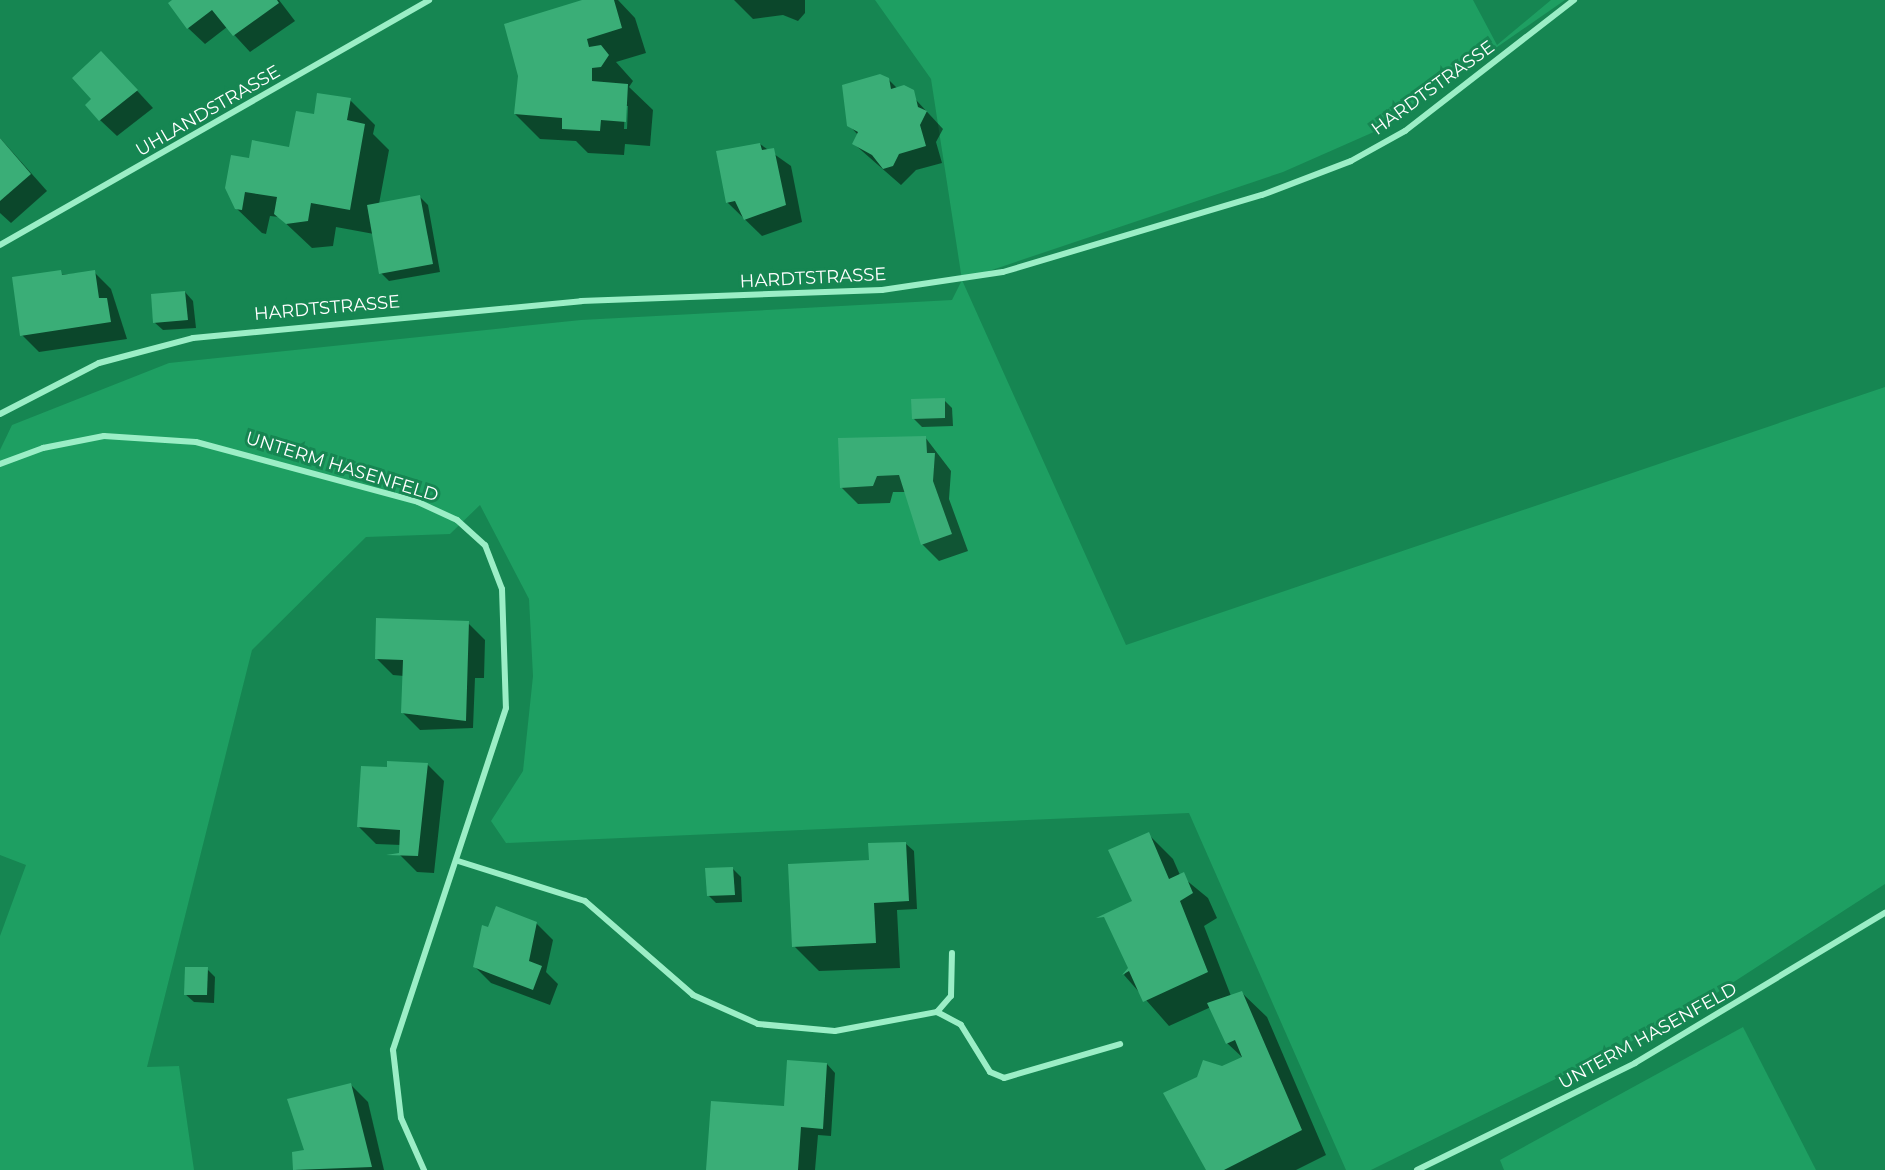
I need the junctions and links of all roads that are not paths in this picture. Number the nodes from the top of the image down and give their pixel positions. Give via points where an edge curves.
1 (429, 0) edge
2 (1574, 0) edge
3 (0, 245) edge
4 (0, 414) edge
5 (0, 464) edge
6 (458, 861) junction
7 (1885, 913) edge
8 (952, 953) dead end
9 (937, 1012) junction
10 (1120, 1044) dead end
11 (424, 1170) edge
12 (1417, 1170) edge

1 - 3 street, UHLANDSTRASSE
2 - 4 street, HARDTSTRASSE via 1405,131 1351,161 1263,195 1003,272 882,290 581,301 193,338 116,356
5 - 6 street, UNTERM HASENFELD via 42,448 104,436 196,442 417,502 472,532 485,545 499,577 509,670 501,733
6 - 9 street via 585,901 693,994 758,1024 835,1031
6 - 11 street, UNTERM HASENFELD via 393,1050 401,1118
7 - 12 street, UNTERM HASENFELD via 1635,1063
8 - 9 street via 951,996
9 - 10 street via 961,1025 990,1072 1004,1078

